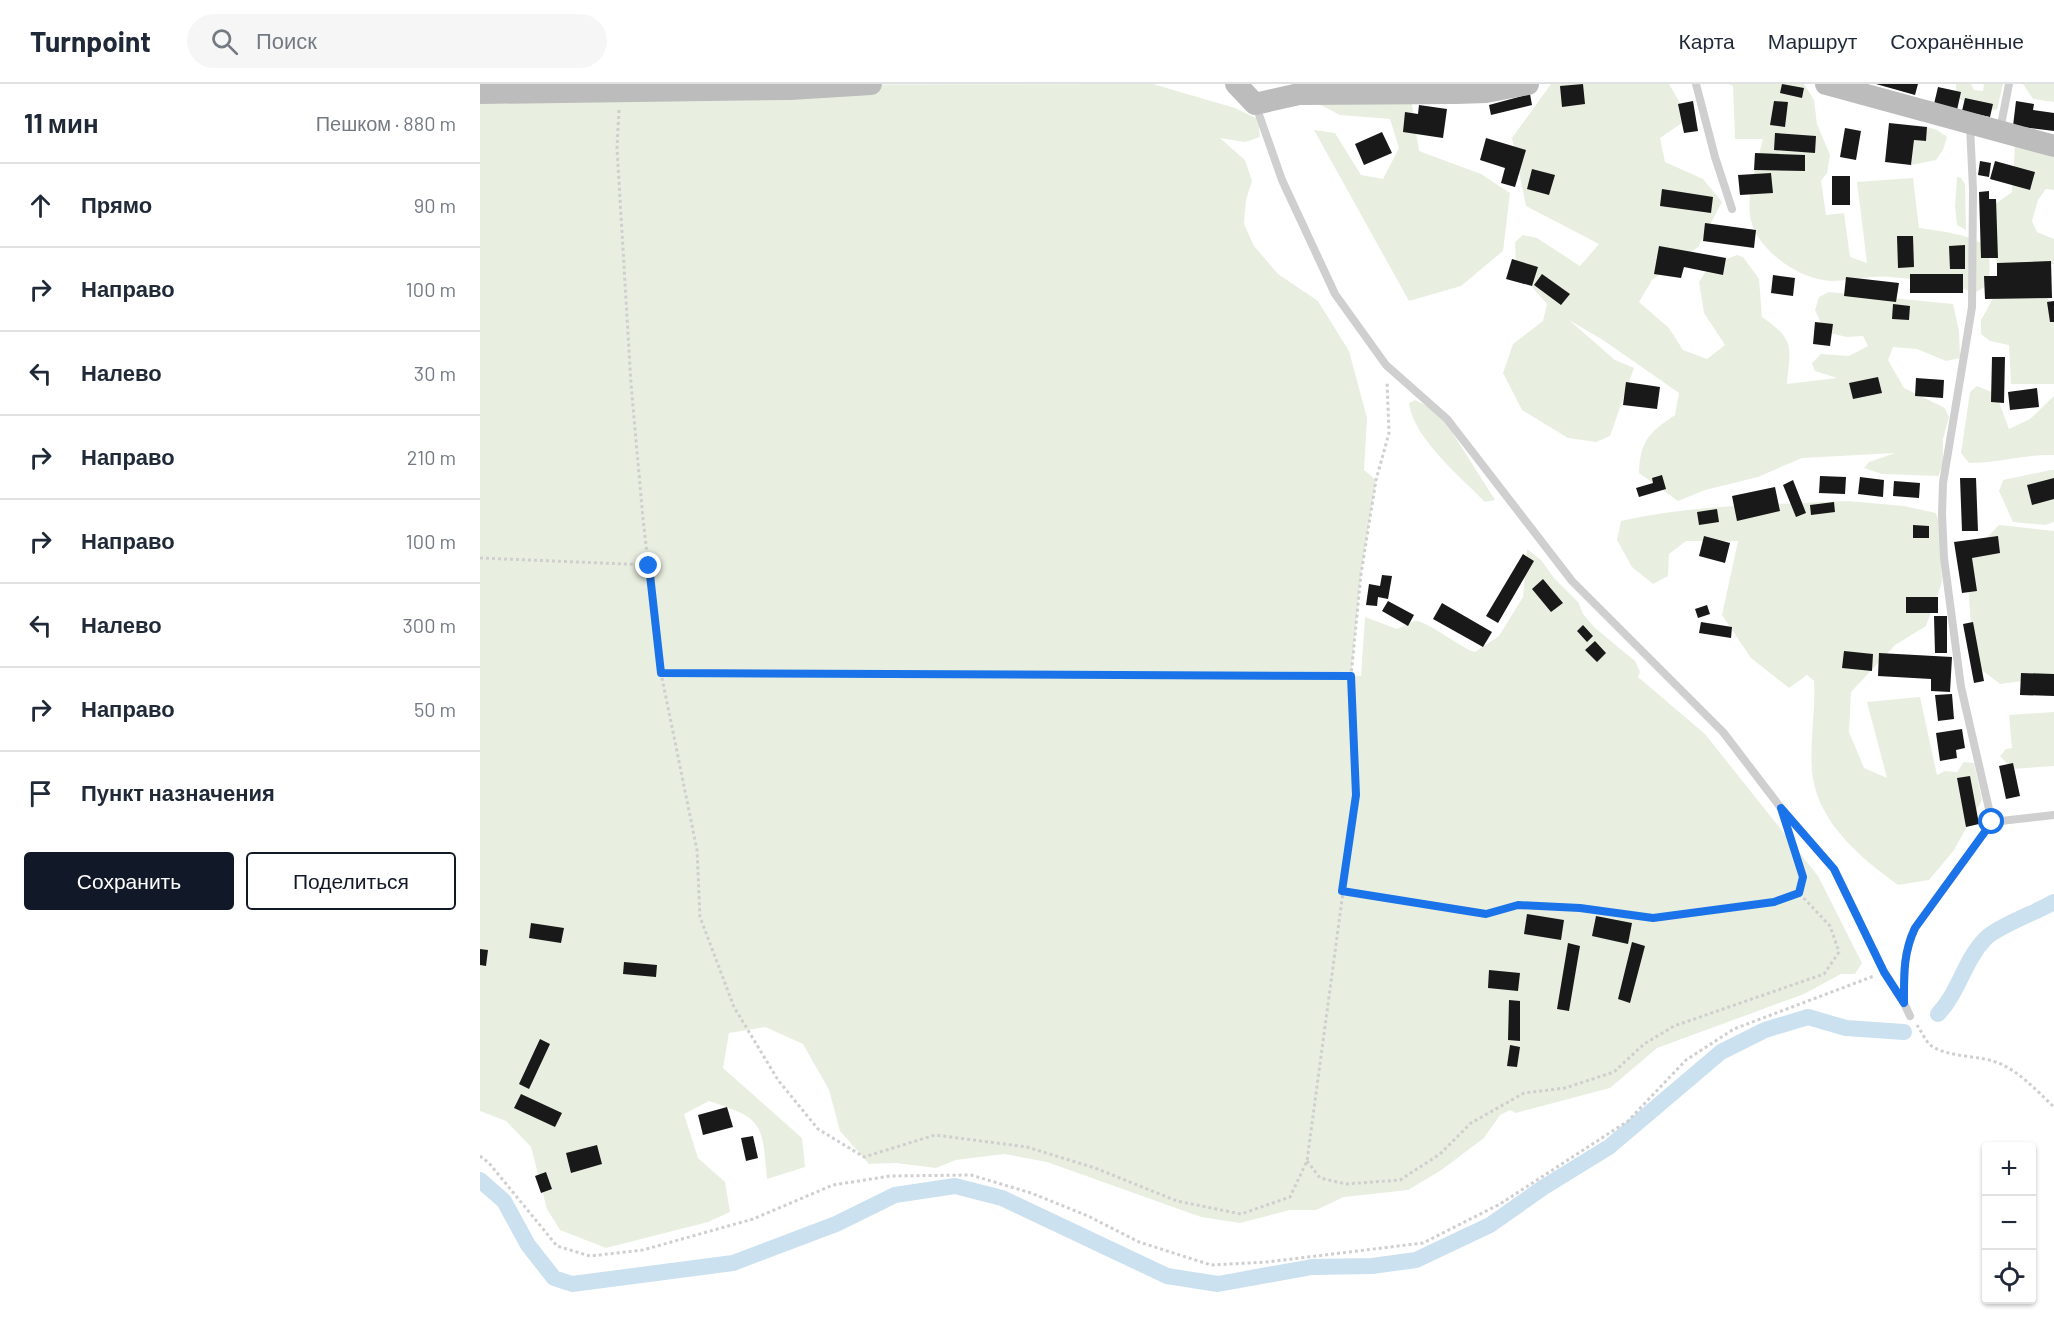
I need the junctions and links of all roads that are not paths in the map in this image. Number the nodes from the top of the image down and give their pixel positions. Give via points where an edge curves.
1 (871, 84) edge
2 (1236, 84) edge
3 (1528, 84) edge
4 (1696, 84) edge
5 (1826, 84) edge
6 (2009, 84) edge
7 (790, 86) edge
8 (620, 87) edge
9 (480, 93) edge
10 (1255, 104) junction
11 (1970, 124) junction
12 (2000, 132) junction
13 (2054, 146) edge
14 (1732, 209) dead end
15 (2054, 815) edge
16 (1992, 822) junction
17 (1904, 1003) junction
18 (1910, 1016) road end

1 - 7 street
2 - 10 street
3 - 10 street via 1486,92 1299,94
4 - 14 lane
5 - 11 street
6 - 12 lane
7 - 8 street
8 - 9 street
10 - 17 lane via 1282,180 1335,294 1386,364 1447,419 1572,581 1723,732 1834,869 1884,972
11 - 12 street
11 - 16 lane via 1972,307 1943,483 1943,547 1961,687
12 - 13 street
15 - 16 lane
16 - 17 lane via 1915,928 1906,947
17 - 18 lane

